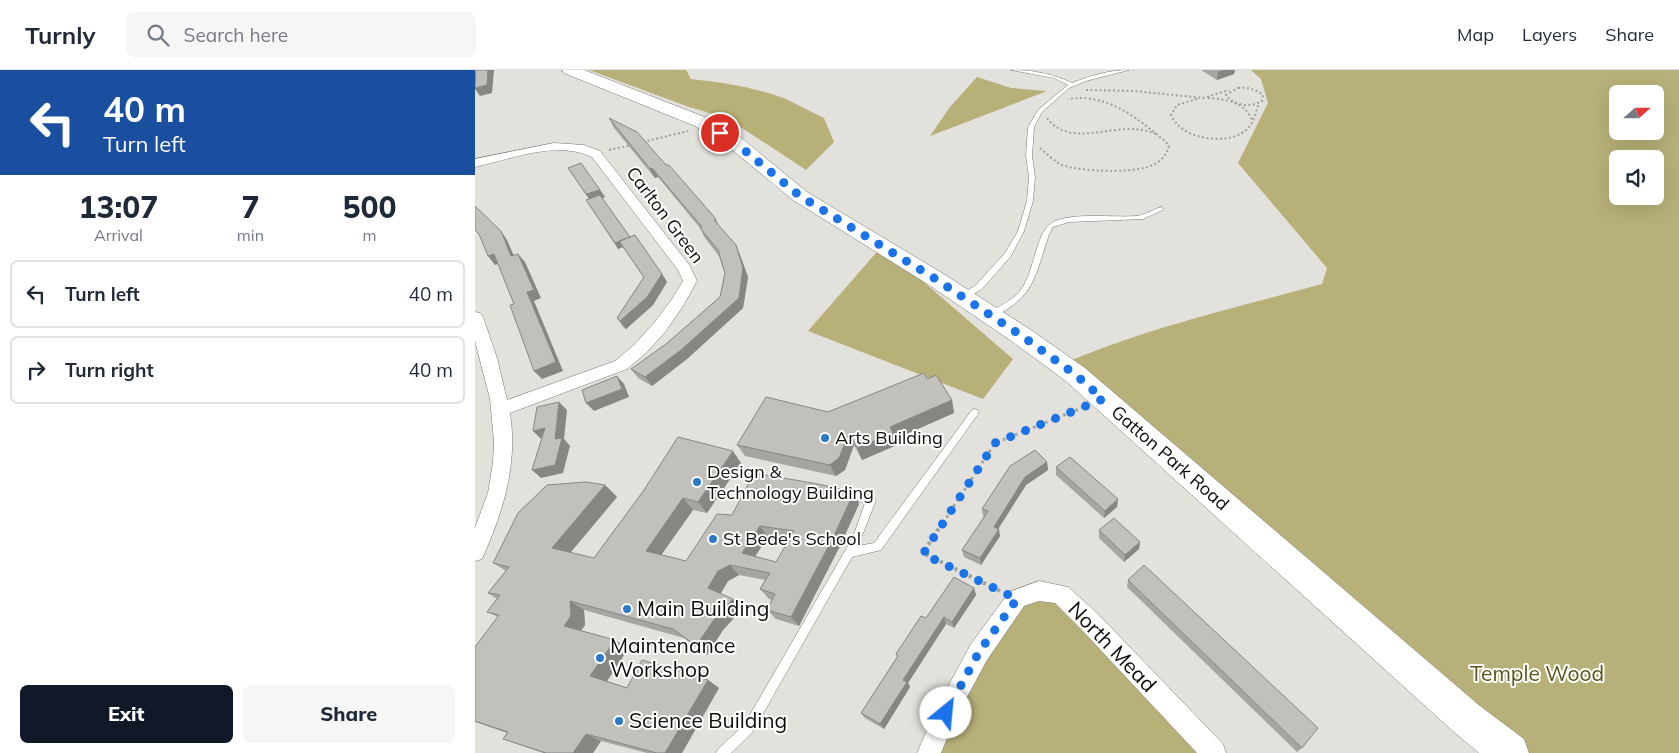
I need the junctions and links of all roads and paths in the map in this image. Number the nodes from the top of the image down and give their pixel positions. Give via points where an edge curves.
1 (570, 70) edge
2 (1014, 70) edge
3 (1125, 70) edge
4 (1072, 85) junction
5 (1084, 90) dead end
6 (1229, 90) junction
7 (1203, 98) junction
8 (1063, 100) dead end
9 (1234, 103) junction
10 (1259, 103) junction
11 (1046, 116) dead end
12 (1252, 120) junction
13 (708, 126) junction
14 (1156, 134) junction
15 (1038, 142) dead end
16 (596, 154) junction
17 (475, 164) edge
18 (1161, 209) dead end
19 (963, 296) junction
20 (991, 315) junction
21 (475, 317) edge
22 (1103, 399) junction
23 (502, 409) junction
24 (975, 412) dead end
25 (833, 491) edge
26 (475, 552) edge
27 (849, 554) junction
28 (1017, 599) junction
29 (722, 753) edge
30 (929, 753) edge
31 (1215, 753) edge
32 (1510, 753) edge

1 - 13 main road, Gatton Park Road
2 - 4 lane via 1055,77
3 - 4 lane
4 - 19 lane via 1053,97 1031,127 1030,201 1021,231 1008,254 979,287
5 - 7 path
6 - 7 path
6 - 9 path via 1226,95
6 - 10 path via 1255,90 1263,95
7 - 9 path
7 - 12 path via 1184,102 1173,110 1171,115 1178,126 1195,135 1217,138 1238,134 1251,126
8 - 14 path via 1102,100
9 - 10 path
9 - 12 path via 1247,111
10 - 12 path
11 - 14 path via 1058,130 1077,134 1131,128
13 - 16 path
13 - 19 main road, Gatton Park Road via 732,140 800,196
14 - 15 path via 1169,146 1164,158 1153,166 1128,169 1062,165 1047,155
16 - 17 street via 576,146 557,146
16 - 23 street, Carlton Green via 685,269 690,281 684,295 634,356 621,365
18 - 20 lane via 1144,217 1068,220 1053,225 1045,235 1037,267 1025,290
19 - 20 main road, Gatton Park Road
20 - 22 main road, Gatton Park Road via 1061,364
21 - 23 street via 494,372
22 - 28 path via 995,443 923,554
22 - 32 main road, Gatton Park Road via 1467,719
23 - 26 street via 499,484 493,509
24 - 27 lane via 877,547
25 - 27 lane via 871,500
27 - 29 lane via 748,729
28 - 30 street via 979,652 946,713
28 - 31 street, North Mead via 1039,591 1059,594 1089,621

